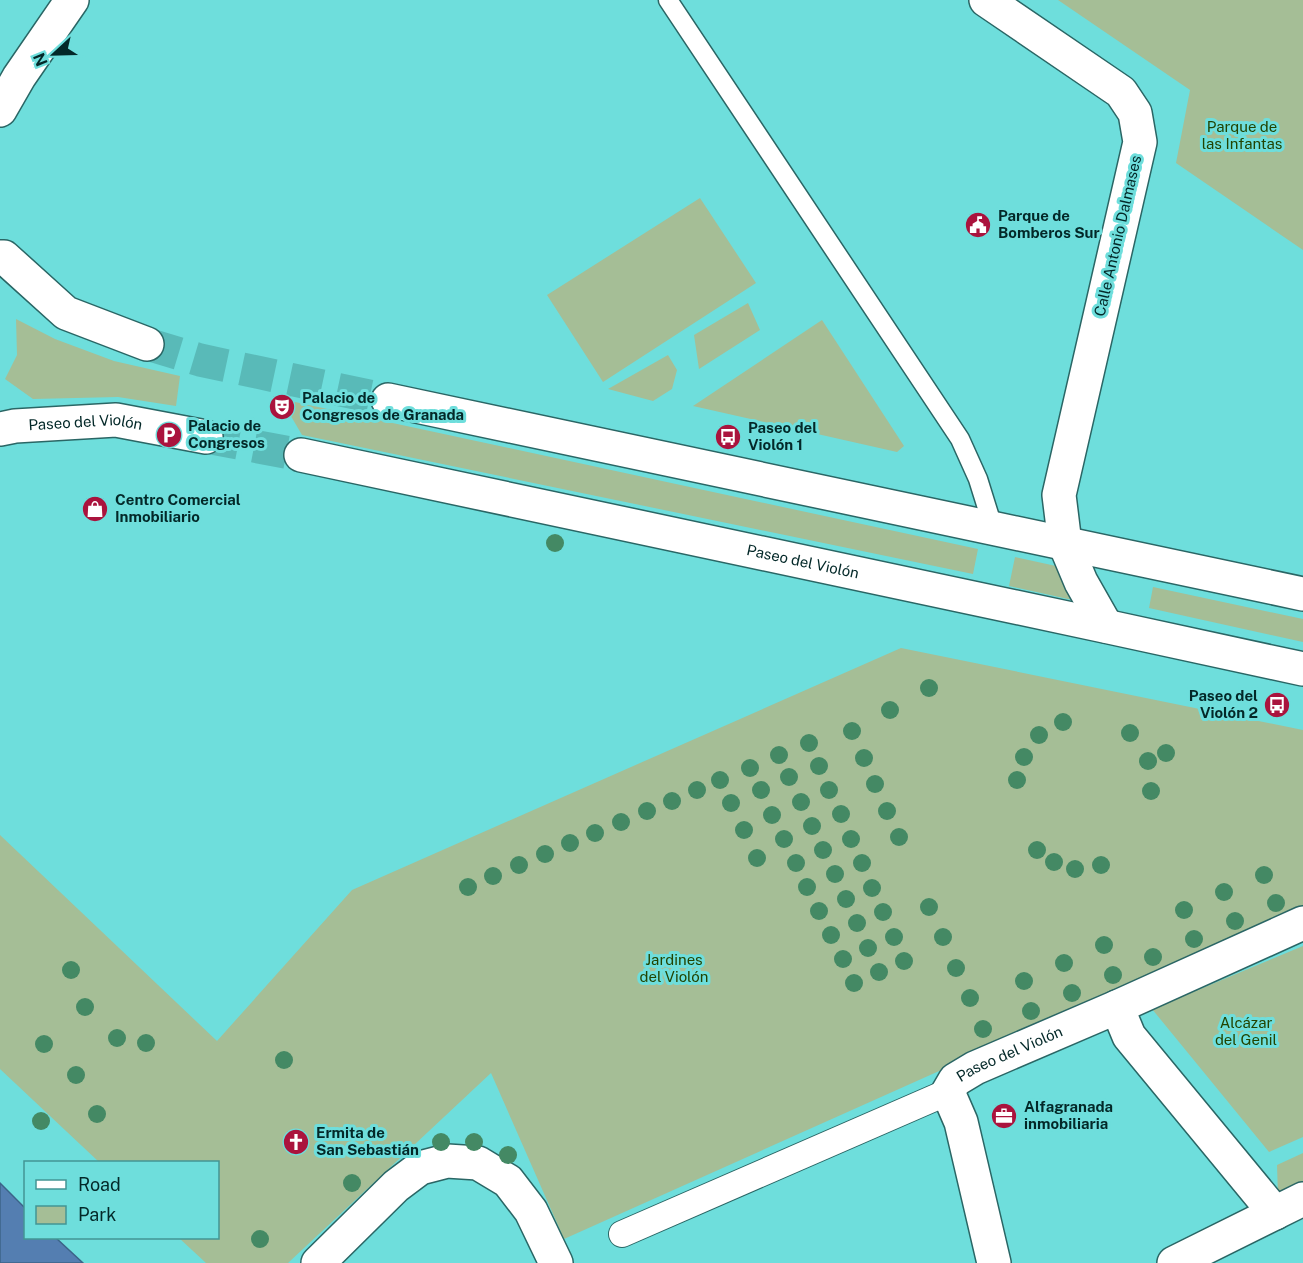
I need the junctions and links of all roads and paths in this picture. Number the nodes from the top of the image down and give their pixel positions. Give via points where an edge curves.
1 (72, 0) edge
2 (668, 0) edge
3 (986, 0) edge
4 (0, 110) edge
5 (0, 257) edge
6 (147, 344) tunnel mouth
7 (388, 400) tunnel mouth
8 (0, 429) edge
9 (206, 437) tunnel mouth
10 (301, 455) tunnel mouth
11 (993, 527) junction
12 (1065, 544) junction
13 (1303, 594) edge
14 (1106, 626) junction
15 (1303, 669) edge
16 (1303, 923) edge
17 (1117, 1006) junction
18 (948, 1092) junction
19 (1289, 1206) edge
20 (622, 1234) dead end
21 (318, 1263) edge
22 (556, 1263) edge
23 (994, 1263) edge
24 (1174, 1263) edge

1 - 4 main road
2 - 11 lane via 960,439
3 - 12 main road, Calle Antonio Dalmases via 1121,92 1135,113 1140,142 1059,495
5 - 6 main road via 66,313
7 - 11 main road
8 - 9 main road, Paseo del Violón via 117,420
10 - 14 main road, Paseo del Violón
11 - 12 main road
12 - 13 main road
12 - 14 main road, Calle Antonio Dalmases
14 - 15 main road, Paseo del Violón
16 - 17 main road, Paseo del Violón
17 - 18 main road, Paseo del Violón via 975,1068 955,1080
17 - 19 main road via 1130,1036
18 - 20 street, Paseo del Violón
18 - 23 main road via 961,1122
19 - 24 main road
21 - 22 main road via 396,1186 420,1168 447,1161 478,1163 508,1181 531,1211

